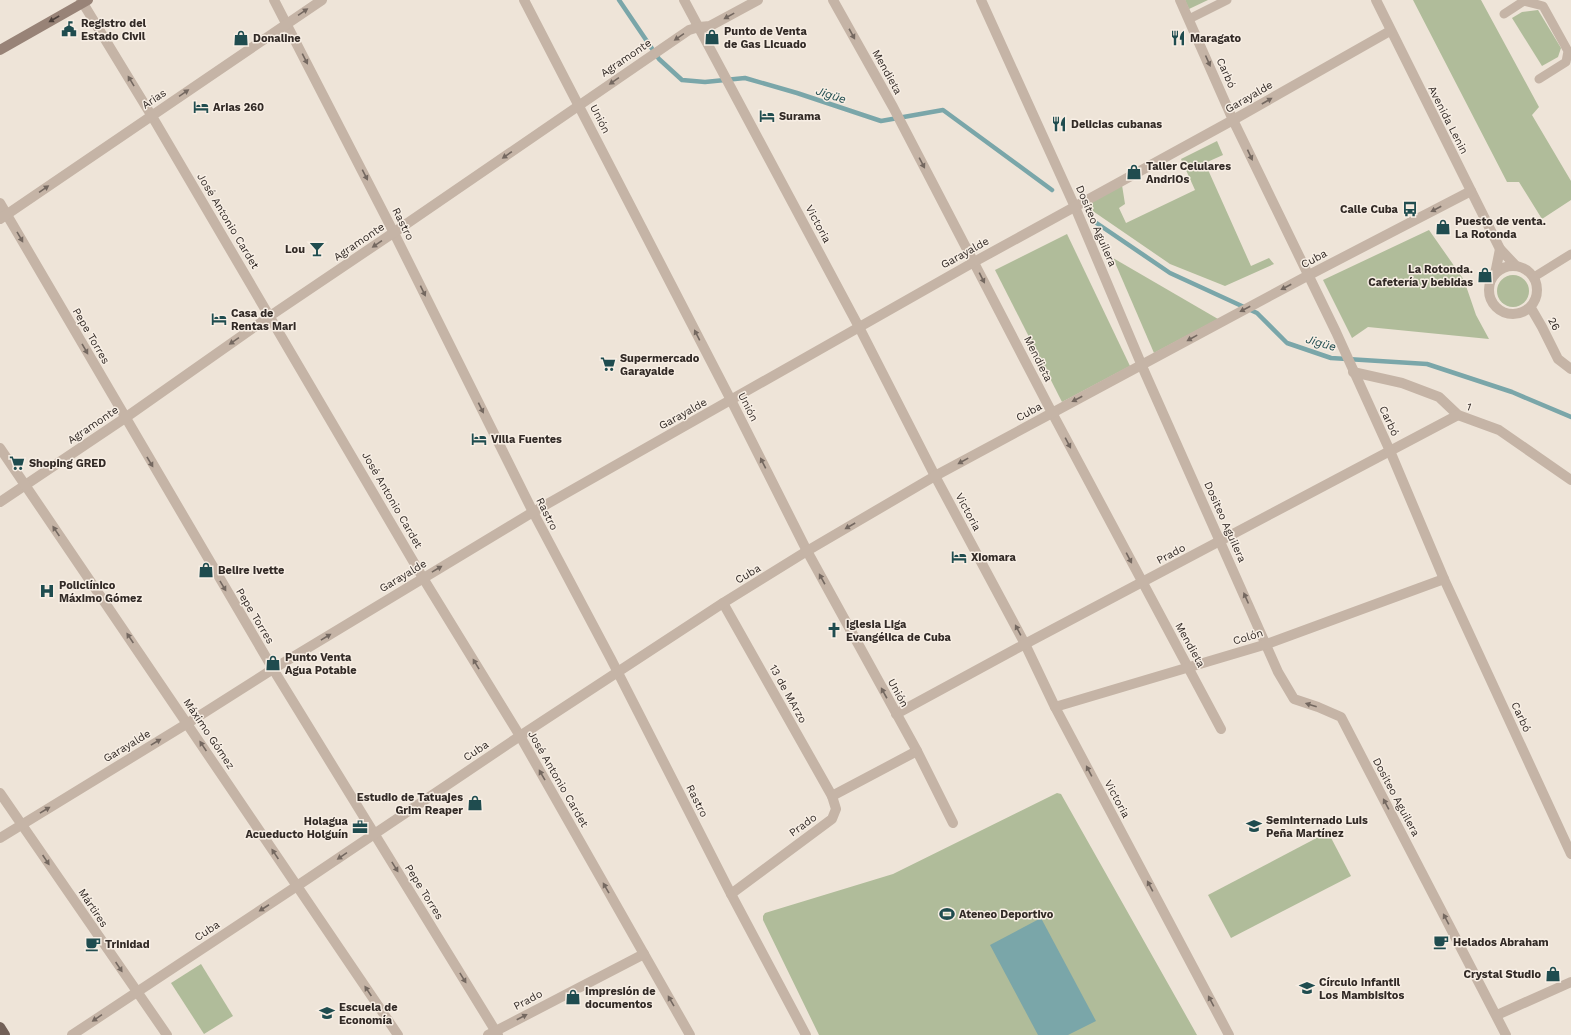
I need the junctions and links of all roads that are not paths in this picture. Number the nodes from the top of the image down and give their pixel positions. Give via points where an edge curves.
1 (274, 0) edge
2 (322, 0) edge
3 (524, 0) edge
4 (684, 0) edge
5 (758, 0) edge
6 (833, 0) edge
7 (981, 0) edge
8 (1180, 0) edge
9 (1227, 0) edge
10 (1376, 0) edge
11 (84, 1) edge
12 (1504, 14) dead end
13 (1189, 19) junction
14 (287, 23) junction
15 (699, 27) junction
16 (1390, 31) junction
17 (0, 50) edge
18 (1539, 79) dead end
19 (580, 105) junction
20 (151, 115) junction
21 (1233, 120) junction
22 (1470, 191) junction
23 (0, 203) edge
24 (1075, 207) junction
25 (3, 217) edge
26 (394, 233) junction
27 (1500, 249) junction
28 (1571, 254) edge
29 (974, 262) junction
30 (1516, 266) junction
31 (1495, 274) junction
32 (1307, 276) junction
33 (1534, 277) junction
34 (1531, 308) junction
35 (270, 316) junction
36 (859, 327) junction
37 (1142, 365) junction
38 (1571, 368) edge
39 (1353, 372) junction
40 (731, 400) junction
41 (1052, 412) junction
42 (1458, 415) junction
43 (125, 418) junction
44 (0, 448) edge
45 (1390, 451) junction
46 (935, 476) junction
47 (1571, 480) edge
48 (25, 486) junction
49 (0, 502) edge
50 (533, 512) junction
51 (1220, 541) junction
52 (807, 551) junction
53 (423, 578) junction
54 (1444, 579) junction
55 (1142, 583) junction
56 (723, 603) junction
57 (1025, 644) junction
58 (1267, 644) junction
59 (1189, 667) junction
60 (273, 670) junction
61 (617, 673) junction
62 (1055, 707) junction
63 (896, 714) junction
64 (188, 723) junction
65 (1221, 729) dead end
66 (520, 736) junction
67 (917, 751) junction
68 (0, 793) edge
69 (832, 796) junction
70 (953, 823) dead end
71 (21, 824) junction
72 (374, 834) junction
73 (0, 838) edge
74 (1571, 854) edge
75 (296, 886) junction
76 (731, 894) junction
77 (644, 954) junction
78 (1571, 982) edge
79 (137, 992) junction
80 (1497, 1015) junction
81 (0, 1027) edge
82 (494, 1034) edge
83 (5, 1035) edge
84 (72, 1035) edge
85 (167, 1035) edge
86 (398, 1035) edge
87 (690, 1035) edge
88 (806, 1035) edge
89 (1229, 1035) edge
90 (1506, 1035) edge

1 - 14 street, Rastro
14 -> 2 street, Arias
3 - 19 street, Unión
4 - 15 street, Victoria
5 -> 15 street, Agramonte via 710,26
6 -> 29 street, Mendieta via 893,107
7 - 24 street, Dositeo Aguilera
8 - 13 street, Carbó
9 - 13 lane
10 - 16 street, Avenida Lenin
11 -> 17 main road
20 -> 11 street, José Antonio Cardet
12 - 18 lane via 1524,1 1543,6 1568,51 1566,62
13 -> 21 street, Carbó
20 -> 14 street, Arias
14 -> 26 street, Rastro
15 -> 19 street, Agramonte via 688,30
15 - 36 street, Victoria
21 -> 16 street, Garayalde
16 - 22 street, Avenida Lenin
19 -> 26 street, Agramonte
40 -> 19 street, Unión
25 -> 20 street, Arias
20 - 35 street, José Antonio Cardet
21 - 24 street, Garayalde
21 -> 32 street, Carbó
22 - 27 street, Avenida Lenin
22 -> 32 street, Cuba
23 - 25 street, Pepe Torres
24 - 29 street, Garayalde
24 - 37 street, Dositeo Aguilera
25 -> 43 street, Pepe Torres
26 -> 35 street, Agramonte
26 -> 50 street, Rastro
27 - 30 street, Avenida Lenin
27 - 31 street
28 - 33 lane
29 - 36 street, Garayalde
29 -> 41 street, Mendieta
30 - 31 street via 1508,266
30 - 33 street, Avenida Lenin
31 - 34 street via 1489,289 1494,305 1512,314
32 -> 37 street, Cuba
32 - 39 street, Carbó
33 - 34 street via 1538,293
34 - 38 street, 26 via 1558,359
35 -> 43 street, Agramonte
35 - 53 street, José Antonio Cardet
36 - 40 street, Garayalde
36 - 46 street, Victoria
37 -> 41 street, Cuba
37 - 51 street, Dositeo Aguilera
39 - 42 street, 1 via 1402,383 1439,397
39 - 45 street, Carbó
40 - 50 street, Garayalde
52 -> 40 street, Unión
41 -> 46 street, Cuba
41 -> 55 street, Mendieta
42 - 45 street, Prado
42 - 47 street, 1 via 1499,430
43 - 48 street, Agramonte
43 -> 60 street, Pepe Torres
44 - 48 street, Máximo Gómez
45 - 51 street, Prado
45 - 54 street, Carbó
46 -> 52 street, Cuba
57 -> 46 street, Victoria
48 - 49 street, Agramonte
64 -> 48 street, Máximo Gómez
53 -> 50 street, Garayalde
50 - 61 street, Rastro
51 - 55 street, Prado
58 -> 51 street, Dositeo Aguilera
52 - 56 street, Cuba
63 -> 52 street, Unión
60 -> 53 street, Garayalde
66 -> 53 street, José Antonio Cardet
54 - 58 street, Colón
54 - 74 street, Carbó
55 - 57 street, Prado
55 - 59 street, Mendieta
56 - 61 street, Cuba
56 - 69 street, 13 de MArzo
57 - 62 street, Victoria
57 - 63 street, Prado
58 - 59 street, Colón
80 -> 58 street, Dositeo Aguilera via 1341,717 1294,699 1278,672
59 - 62 street, Colón
59 - 65 street, Mendieta
60 - 64 street, Garayalde
60 - 72 street, Pepe Torres
61 - 66 street, Cuba
61 - 76 street, Rastro
89 -> 62 street, Victoria
63 - 67 street, Unión
71 -> 64 street, Garayalde
75 -> 64 street, Máximo Gómez
66 - 72 street, Cuba
77 -> 66 street, José Antonio Cardet
67 - 69 street
67 - 70 street, Unión
68 - 71 street, Mártires
69 - 76 street, Prado via 836,810 832,819
71 - 73 street, Garayalde
71 -> 79 street, Mártires
72 -> 75 street, Cuba
72 -> 82 street, Pepe Torres
75 -> 79 street, Cuba
86 -> 75 street, Máximo Gómez
76 - 88 street, Rastro
82 -> 77 street, Prado
87 -> 77 street, José Antonio Cardet
78 - 80 street
79 -> 84 street, Cuba
79 - 85 street, Mártires
80 - 90 street, Dositeo Aguilera
81 - 83 main road

